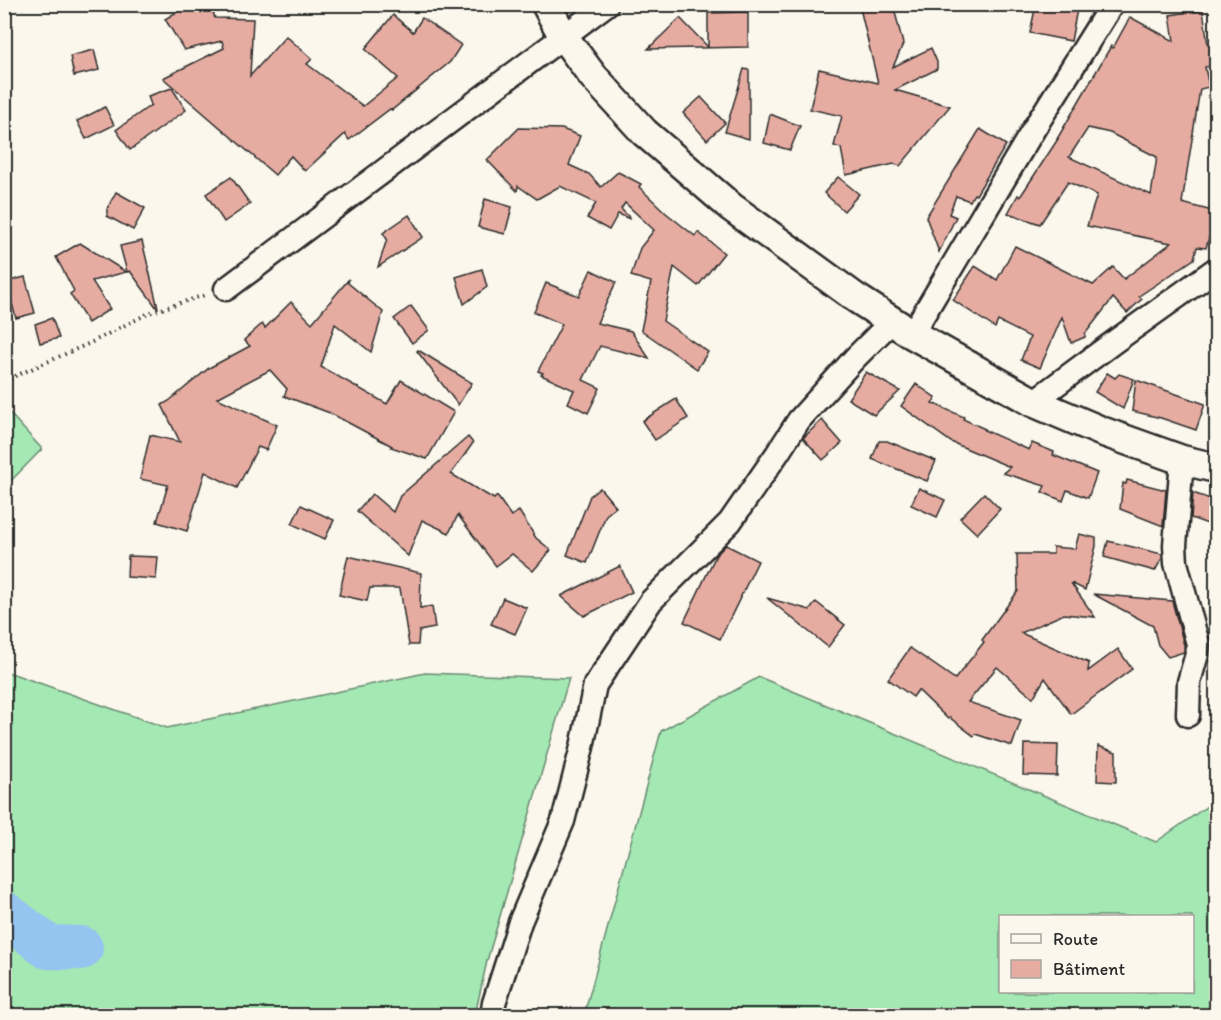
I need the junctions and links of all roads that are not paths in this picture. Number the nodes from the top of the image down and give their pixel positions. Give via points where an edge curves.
1 (546, 4) edge
2 (607, 4) edge
3 (1112, 4) edge
4 (563, 36) junction
5 (1216, 269) edge
6 (226, 289) road end
7 (902, 328) junction
8 (1033, 402) junction
9 (1182, 460) junction
10 (1216, 468) edge
11 (1188, 715) dead end
12 (492, 1016) edge

1 - 4 street
2 - 4 street
3 - 7 street
4 - 6 street
4 - 7 street via 644,132 731,207
5 - 8 street
7 - 8 street
7 - 12 street via 855,358 799,420 730,522 651,601 596,685 563,821 520,922
8 - 9 street
9 - 10 street
9 - 11 street via 1176,562 1198,644 1189,682

